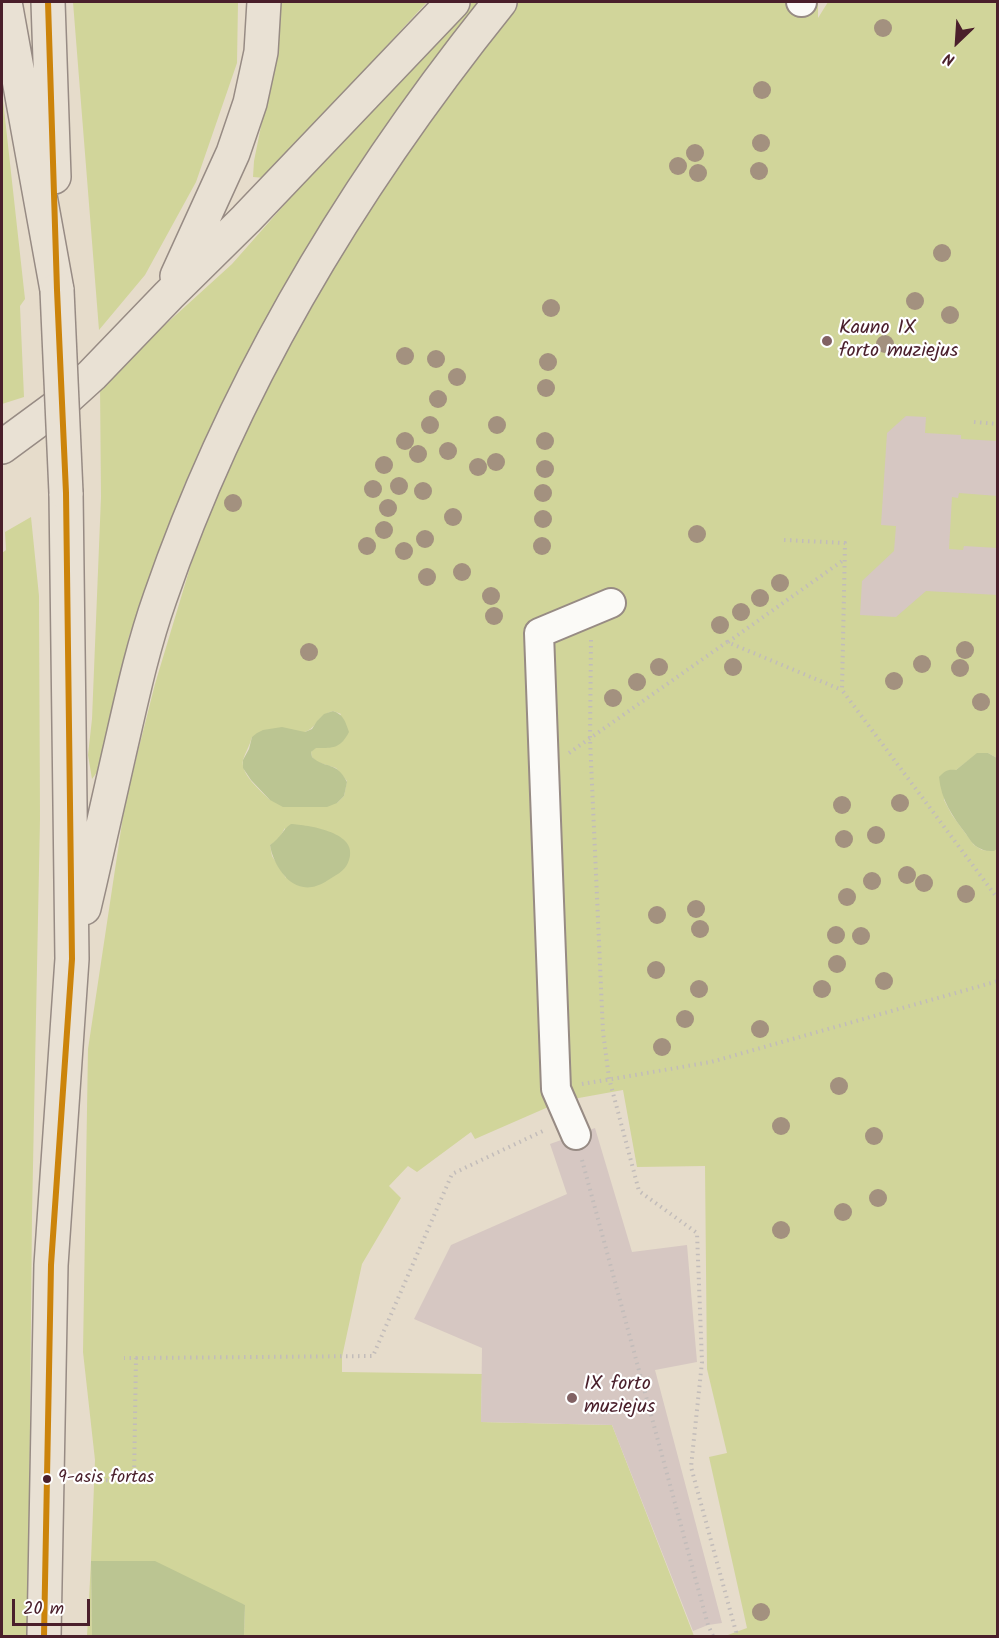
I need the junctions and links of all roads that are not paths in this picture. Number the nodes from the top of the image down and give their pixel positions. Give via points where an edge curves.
1 (5, 2) edge
2 (48, 2) edge
3 (264, 2) edge
4 (453, 2) edge
5 (500, 2) edge
6 (57, 290) junction
7 (169, 295) junction
8 (2, 447) edge
9 (611, 603) road end
10 (72, 959) junction
11 (572, 1127) road end
12 (44, 1636) edge

1 - 6 highway
2 - 6 highway
3 - 7 highway via 261,52 250,103
4 - 7 highway
5 - 10 highway via 381,164 311,272 221,443 167,579 137,675
6 - 10 highway, bridge via 66,493
7 - 8 highway via 59,405
9 - 11 street via 539,633 556,1089
10 - 12 highway via 51,1265

